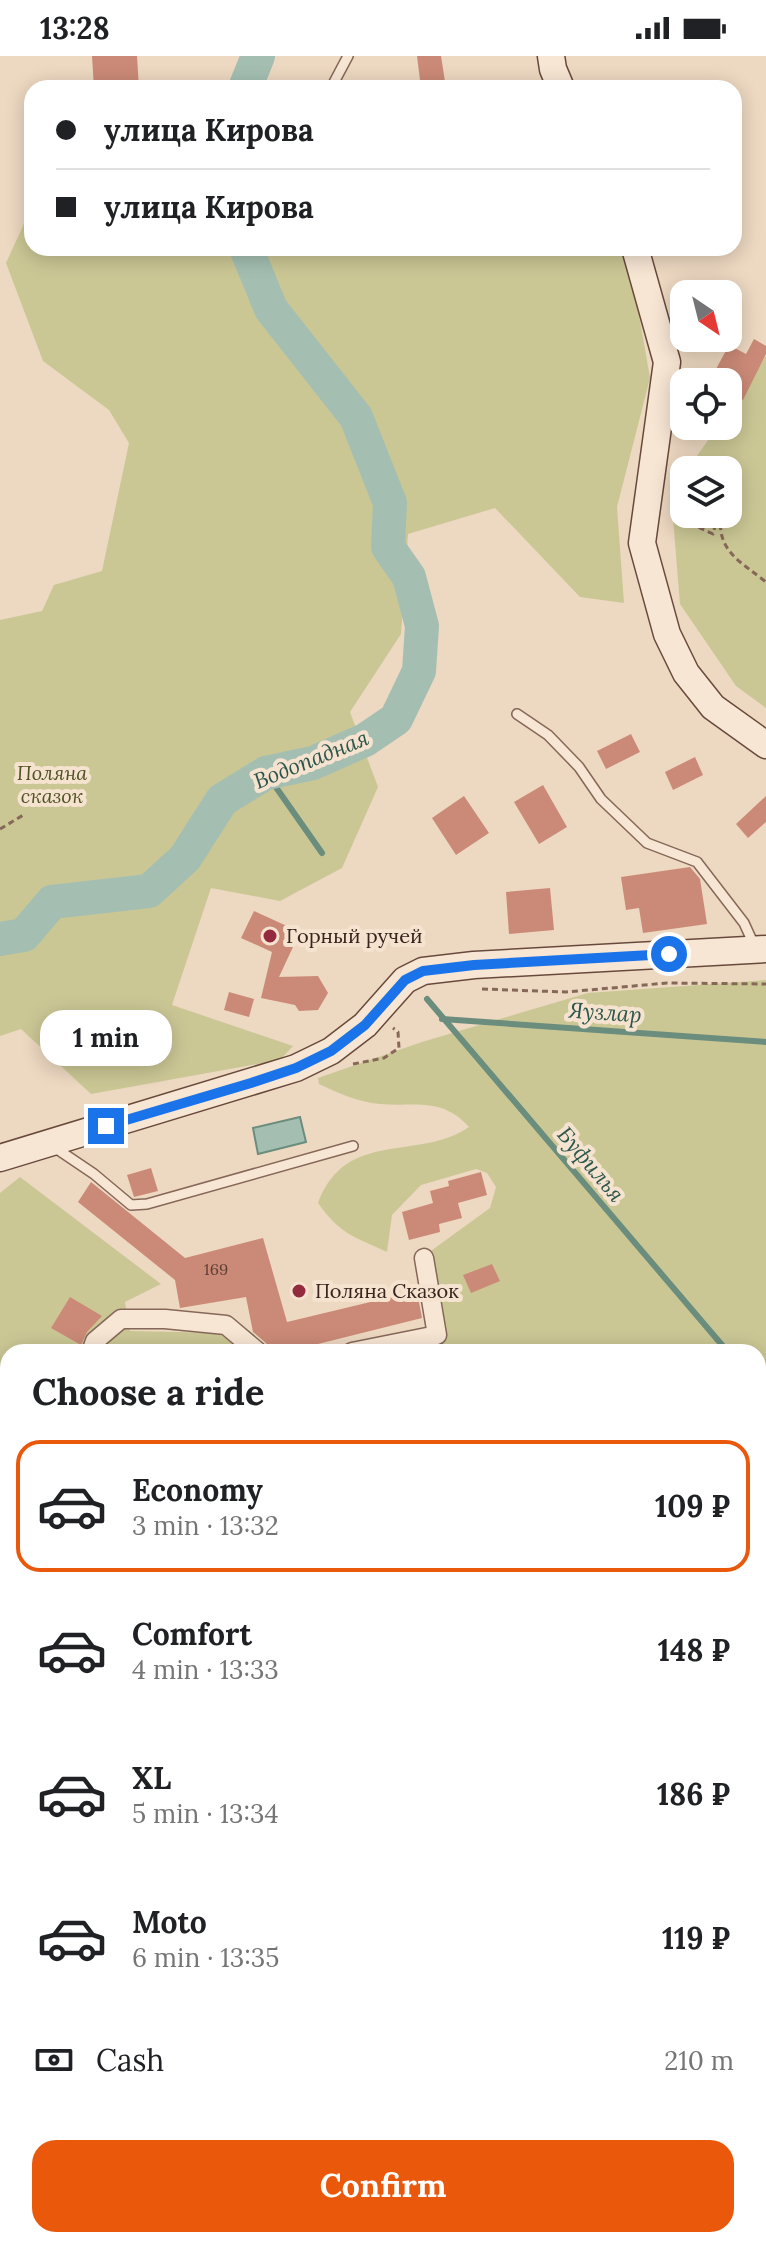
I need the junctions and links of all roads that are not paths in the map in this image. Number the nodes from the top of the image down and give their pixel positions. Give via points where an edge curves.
1 (348, 56) edge
2 (551, 56) edge
3 (335, 80) edge
4 (558, 80) edge
5 (637, 256) edge
6 (517, 714) dead end
7 (766, 745) edge
8 (761, 949) edge
9 (48, 1143) junction
10 (353, 1146) dead end
11 (0, 1158) edge
12 (424, 1258) dead end
13 (94, 1344) edge
14 (249, 1344) edge
15 (392, 1344) edge

1 - 3 lane
2 - 4 street
5 - 7 street via 667,362 642,543 667,634 686,673 713,707
6 - 8 lane via 548,735 601,799 647,843 697,862
8 - 9 street via 423,971 405,980 354,1034 296,1068
9 - 10 lane via 131,1205
9 - 11 street
12 - 15 street via 437,1335
13 - 14 street via 121,1319 165,1319 226,1325

